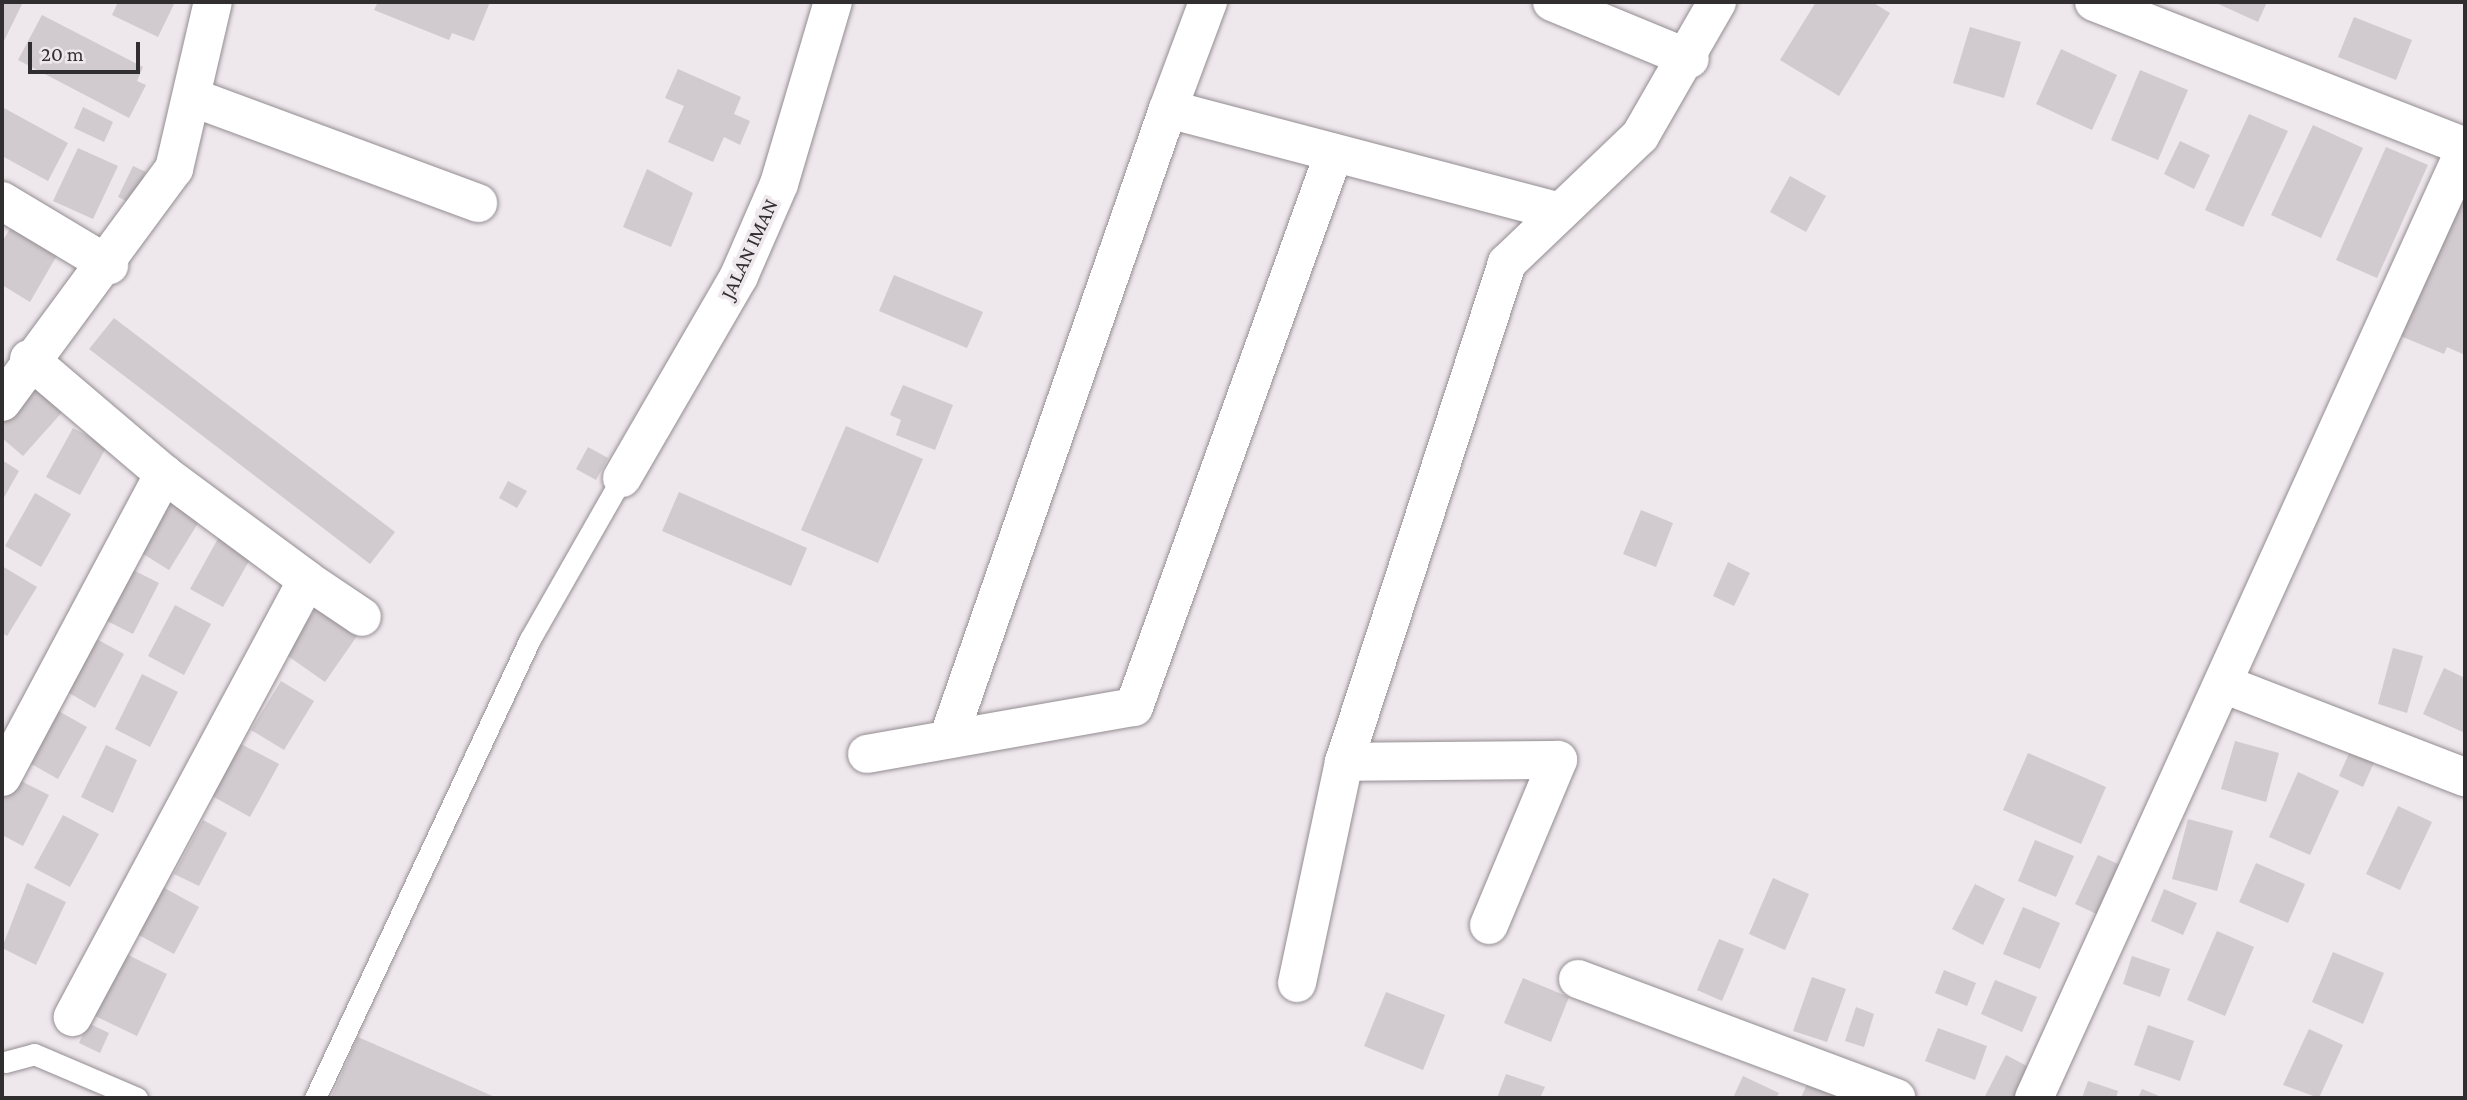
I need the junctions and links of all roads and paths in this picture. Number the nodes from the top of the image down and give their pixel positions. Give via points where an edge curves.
1 (213, 2) edge
2 (833, 2) edge
3 (1208, 2) edge
4 (1552, 2) edge
5 (1717, 2) edge
6 (2094, 2) edge
7 (1689, 59) junction
8 (194, 98) junction
9 (1168, 109) junction
10 (2465, 148) edge
11 (1334, 153) junction
12 (2, 201) edge
13 (478, 203) dead end
14 (1560, 212) junction
15 (109, 265) junction
16 (29, 359) junction
17 (2, 402) edge
18 (164, 474) junction
19 (622, 478) joint
20 (307, 580) junction
21 (362, 617) dead end
22 (2226, 685) junction
23 (948, 740) junction
24 (867, 754) dead end
25 (1344, 762) junction
26 (2, 777) edge
27 (2465, 777) edge
28 (1489, 925) dead end
29 (1578, 979) dead end
30 (1297, 983) dead end
31 (73, 1017) dead end
32 (5, 1062) dead end
33 (137, 1098) edge
34 (315, 1098) edge
35 (1897, 1098) edge
36 (2034, 1098) edge

1 - 8 street
2 - 19 street, JALAN IMAN via 779,184 739,276
3 - 9 street
4 - 7 street
5 - 7 street
6 - 10 street
7 - 14 street via 1640,136
8 - 13 street
8 - 15 street via 174,169
9 - 11 street
9 - 23 street
10 - 22 street
11 - 14 street
11 - 23 street via 1134,706
12 - 15 street
14 - 25 street via 1507,263
15 - 16 street
16 - 17 street
16 - 18 street
18 - 20 street
18 - 26 street
19 - 34 lane via 530,639
20 - 21 street
20 - 31 street
22 - 27 street
22 - 36 street
23 - 24 street
25 - 28 street via 1558,760
25 - 30 street
29 - 35 street
32 - 33 lane via 34,1054

